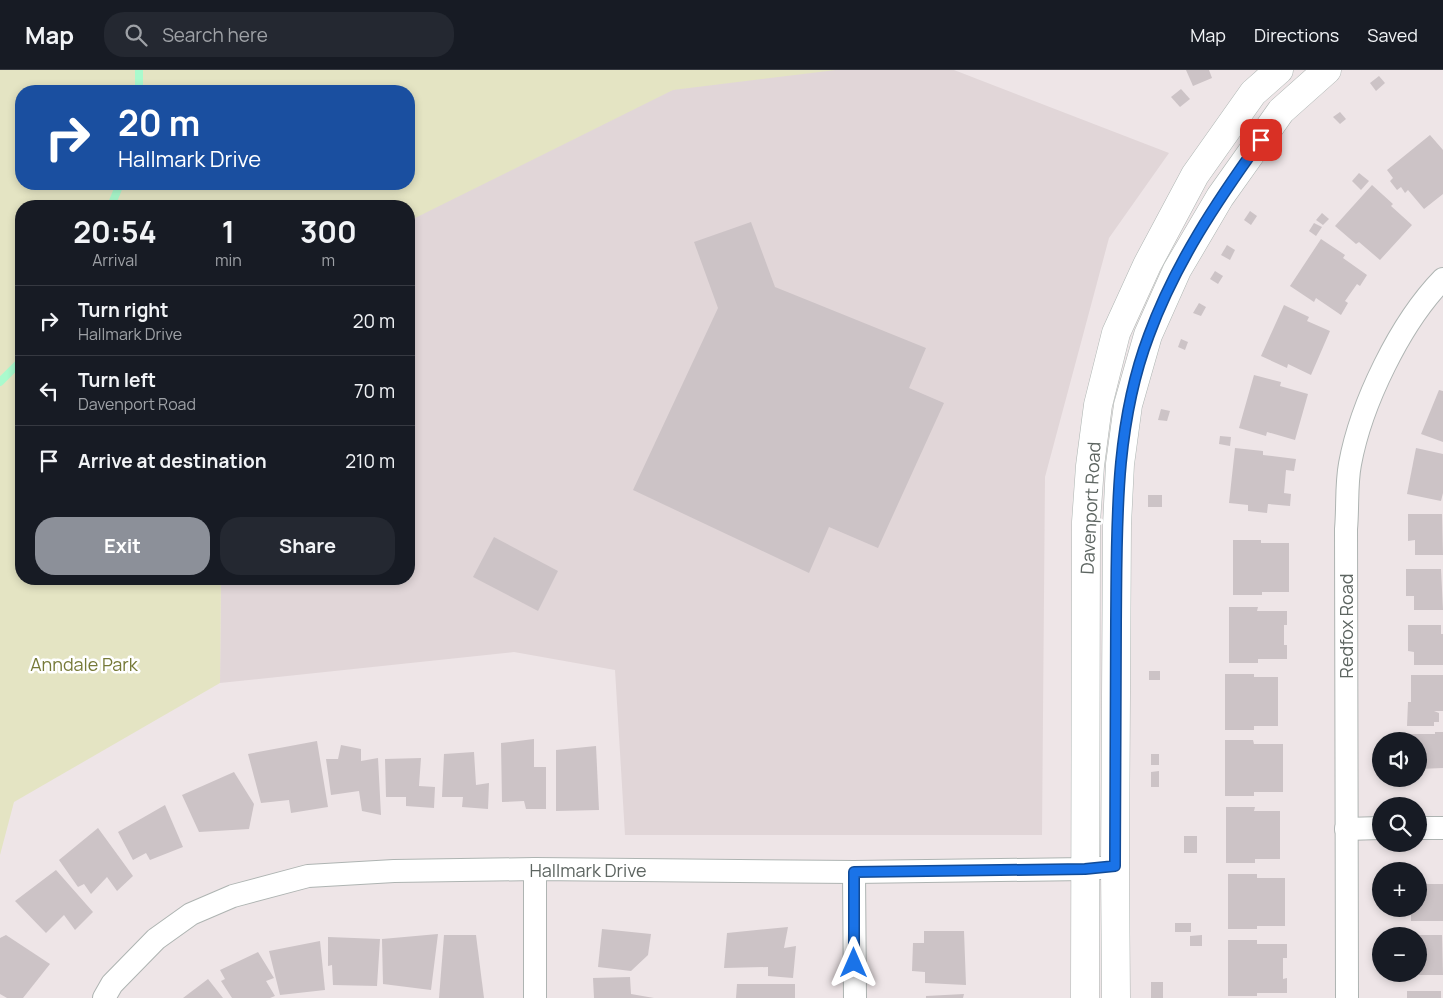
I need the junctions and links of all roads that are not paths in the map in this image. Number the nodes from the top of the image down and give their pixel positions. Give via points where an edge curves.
1 (1279, 70) edge
2 (1327, 70) edge
3 (1443, 279) edge
4 (1372, 828) edge
5 (1427, 828) edge
6 (1443, 828) edge
7 (1346, 829) junction
8 (1115, 866) junction
9 (1085, 869) junction
10 (536, 870) junction
11 (854, 872) junction
12 (104, 998) edge
13 (535, 998) edge
14 (855, 998) edge
15 (1085, 998) edge
16 (1116, 998) edge
17 (1347, 998) edge

1 - 9 street, Davenport Road via 1253,93 1195,175 1147,265 1116,333 1098,405 1086,522
2 - 8 street, Davenport Road via 1281,111 1215,205 1177,270 1148,335 1128,405 1120,464 1117,525
3 - 7 street, Redfox Road via 1426,297 1401,335 1362,418 1350,465 1346,529
4 - 7 street
5 - 6 street
7 - 17 street, Redfox Road
8 - 9 street, Hallmark Drive
8 - 16 street, Davenport Road
9 - 11 street, Hallmark Drive
9 - 15 street, Davenport Road
10 - 11 street, Hallmark Drive
10 - 12 street, Hallmark Drive via 394,871 308,876 233,896 191,914 156,939 112,984
10 - 13 street
11 - 14 street

